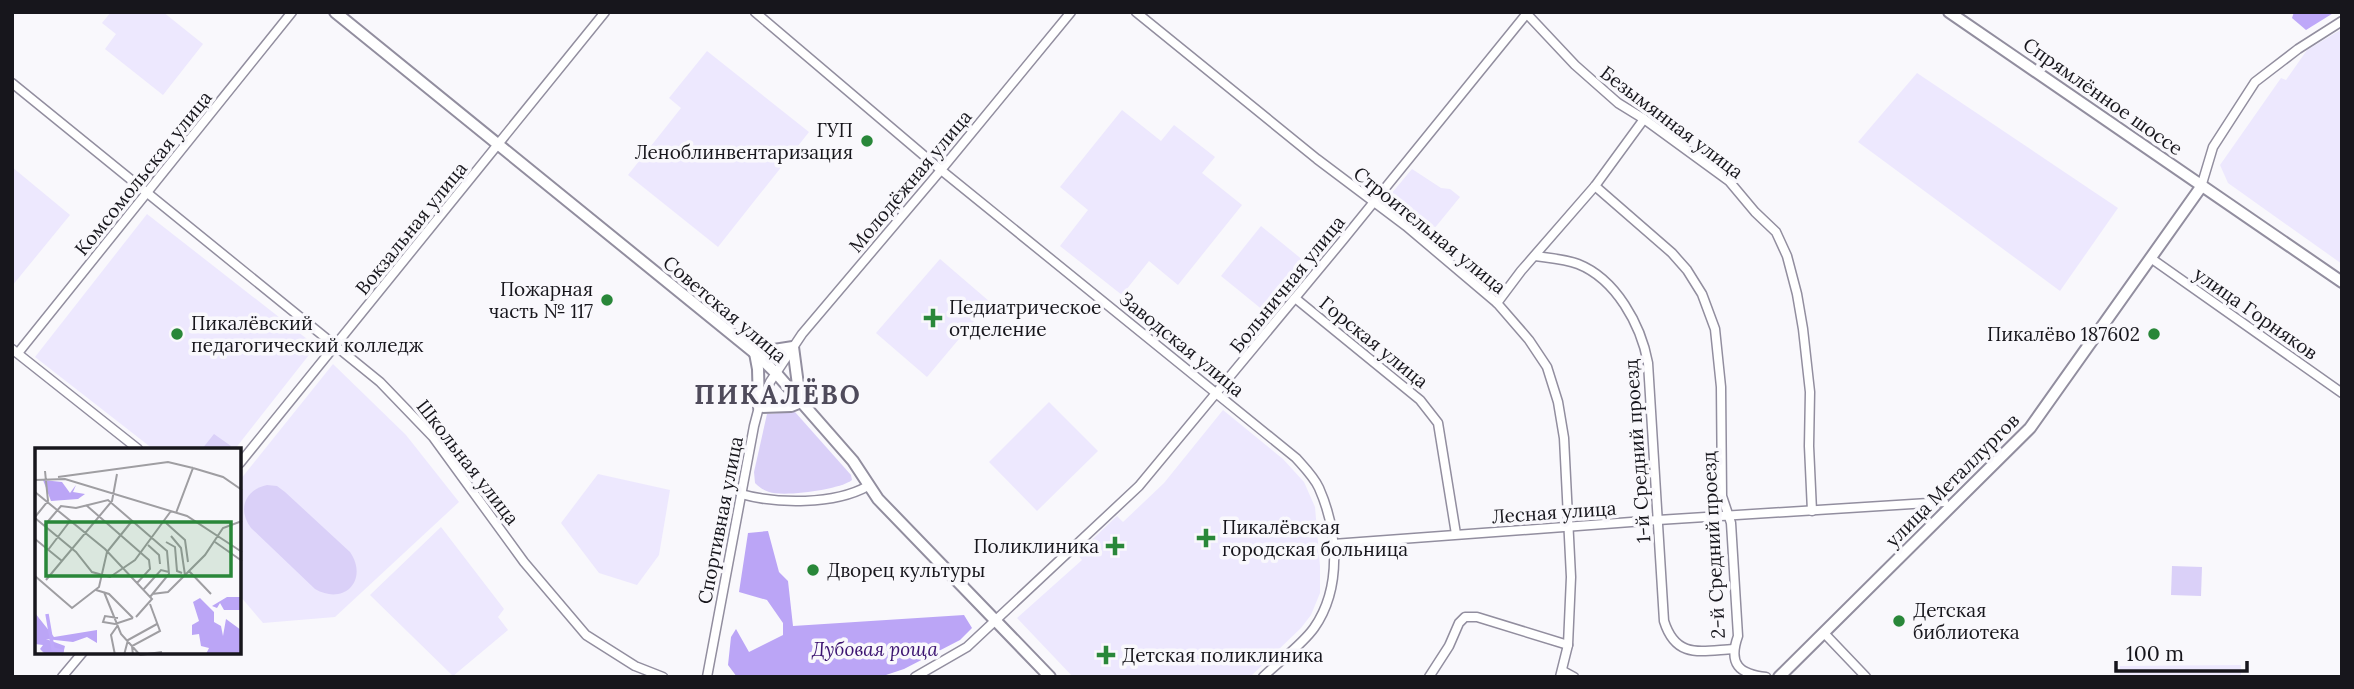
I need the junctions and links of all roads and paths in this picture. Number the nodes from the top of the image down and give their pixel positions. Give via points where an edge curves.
1 (292, 12) edge
2 (335, 12) edge
3 (605, 12) edge
4 (755, 12) edge
5 (1071, 12) edge
6 (1136, 12) edge
7 (1948, 12) edge
8 (1528, 13) edge
9 (2342, 21) edge
10 (12, 83) edge
11 (1644, 119) junction
12 (499, 145) junction
13 (941, 170) junction
14 (1595, 186) junction
15 (2201, 187) junction
16 (147, 193) junction
17 (1374, 202) junction
18 (1535, 256) junction
19 (2152, 259) junction
20 (2342, 282) edge
21 (1295, 298) junction
22 (1497, 303) junction
23 (336, 346) junction
24 (793, 347) junction
25 (15, 351) edge
26 (755, 353) junction
27 (775, 372) junction
28 (1218, 393) junction
29 (2342, 393) edge
30 (801, 402) junction
31 (759, 407) junction
32 (137, 448) edge
33 (242, 461) edge
34 (868, 486) junction
35 (741, 494) junction
36 (1944, 502) dead end
37 (1812, 511) junction
38 (1728, 516) junction
39 (1658, 520) junction
40 (1567, 527) junction
41 (1457, 534) junction
42 (1333, 544) junction
43 (996, 621) junction
44 (1824, 633) junction
45 (1568, 645) junction
46 (1733, 649) junction
47 (81, 654) edge
48 (1562, 674) edge
49 (62, 677) edge
50 (663, 677) edge
51 (706, 677) edge
52 (915, 677) edge
53 (1050, 677) edge
54 (1263, 677) edge
55 (1429, 677) edge
56 (1574, 677) edge
57 (1766, 677) edge
58 (1779, 677) edge
59 (1866, 677) edge

1 - 16 street, Комсомольская улица
2 - 12 street, Советская улица
3 - 12 street, Вокзальная улица
4 - 13 street, Заводская улица
5 - 13 street, Молодёжная улица
6 - 17 street, Строительная улица
7 - 15 street, Спрямлённое шоссе
8 - 11 street, Безымянная улица via 1575,65
8 - 17 street, Больничная улица
9 - 15 street via 2255,82 2213,147
10 - 16 street, Школьная улица
11 - 14 street
11 - 37 street, Безымянная улица via 1728,181 1776,232 1797,294 1804,341 1810,392
12 - 23 street, Вокзальная улица
12 - 26 street, Советская улица
13 - 24 street, Молодёжная улица
13 - 28 street, Заводская улица
14 - 18 street
14 - 38 street, 2-й Средний проезд via 1672,253 1702,294 1715,329 1721,387 1722,496
15 - 19 street, улица Металлургов
15 - 20 street, Спрямлённое шоссе
16 - 23 street, Школьная улица
16 - 25 street, Комсомольская улица
17 - 21 street, Больничная улица
17 - 22 street, Строительная улица
18 - 22 street
18 - 39 street, 1-й Средний проезд via 1578,264 1597,275 1638,326 1648,363
19 - 29 street, улица Горняков
19 - 44 street, улица Металлургов via 2030,428
21 - 28 street, Больничная улица
21 - 41 street, Горская улица via 1420,400 1438,423
22 - 40 street, Строительная улица via 1547,367 1558,402
23 - 33 street, Вокзальная улица
23 - 50 street, Школьная улица via 380,382 433,438 524,562 586,635 635,666
24 - 26 street
24 - 27 street, Молодёжная улица
24 - 30 street
25 - 32 street
26 - 27 street, Советская улица
26 - 31 street
27 - 30 street, Советская улица
27 - 31 street, Спортивная улица
28 - 42 street, Заводская улица via 1296,458 1318,485
28 - 43 street, Больничная улица via 1139,486
30 - 31 street
30 - 34 street, Советская улица via 853,461
31 - 35 street, Спортивная улица
34 - 35 street via 829,498 781,502
34 - 43 street, Советская улица
35 - 51 street, Спортивная улица
36 - 37 street, Лесная улица
37 - 38 street, Лесная улица
38 - 39 street, Лесная улица
38 - 46 street, 2-й Средний проезд via 1738,636
39 - 40 street, Лесная улица
39 - 46 street, 1-й Средний проезд via 1667,631 1681,649
40 - 41 street, Лесная улица
40 - 45 street, Строительная улица via 1571,577
41 - 42 street, Лесная улица
42 - 54 street, Заводская улица via 1332,589 1326,607 1311,631
43 - 52 street via 967,647
43 - 53 street, Советская улица
44 - 58 street, улица Металлургов
44 - 59 street
45 - 48 street, Строительная улица
45 - 55 street via 1465,617
46 - 57 street, 2-й Средний проезд via 1742,671
47 - 49 street
48 - 56 street

